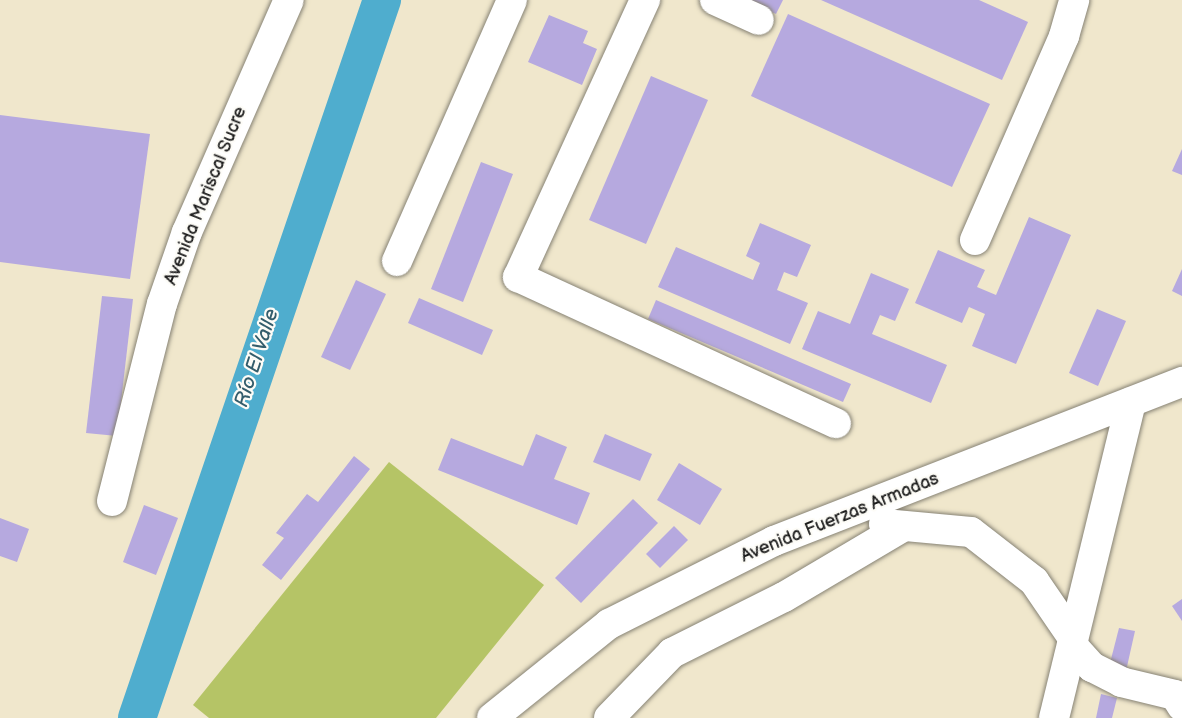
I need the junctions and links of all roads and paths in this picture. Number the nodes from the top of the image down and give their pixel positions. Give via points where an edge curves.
1 (289, 0) edge
2 (512, 0) edge
3 (645, 0) edge
4 (715, 0) edge
5 (1074, 0) edge
6 (759, 20) dead end
7 (975, 240) dead end
8 (397, 261) dead end
9 (1182, 382) edge
10 (1131, 402) junction
11 (836, 423) dead end
12 (112, 501) dead end
13 (834, 518) junction
14 (904, 526) junction
15 (1072, 642) junction
16 (1182, 706) edge
17 (492, 718) edge
18 (609, 718) edge
19 (1054, 718) edge

1 - 12 street, Avenida Mariscal Sucre via 187,232 162,304
2 - 8 street
3 - 11 street via 518,277
4 - 6 street
5 - 7 street via 1064,36
9 - 10 street, Avenida Fuerzas Armadas
10 - 13 street, Avenida Fuerzas Armadas
10 - 15 street
13 - 14 street
13 - 17 street, Avenida Fuerzas Armadas via 774,541 609,624
14 - 15 street via 971,532 1034,581
14 - 18 street via 784,597 672,653
15 - 16 street via 1092,667 1121,682 1175,695
15 - 19 street

